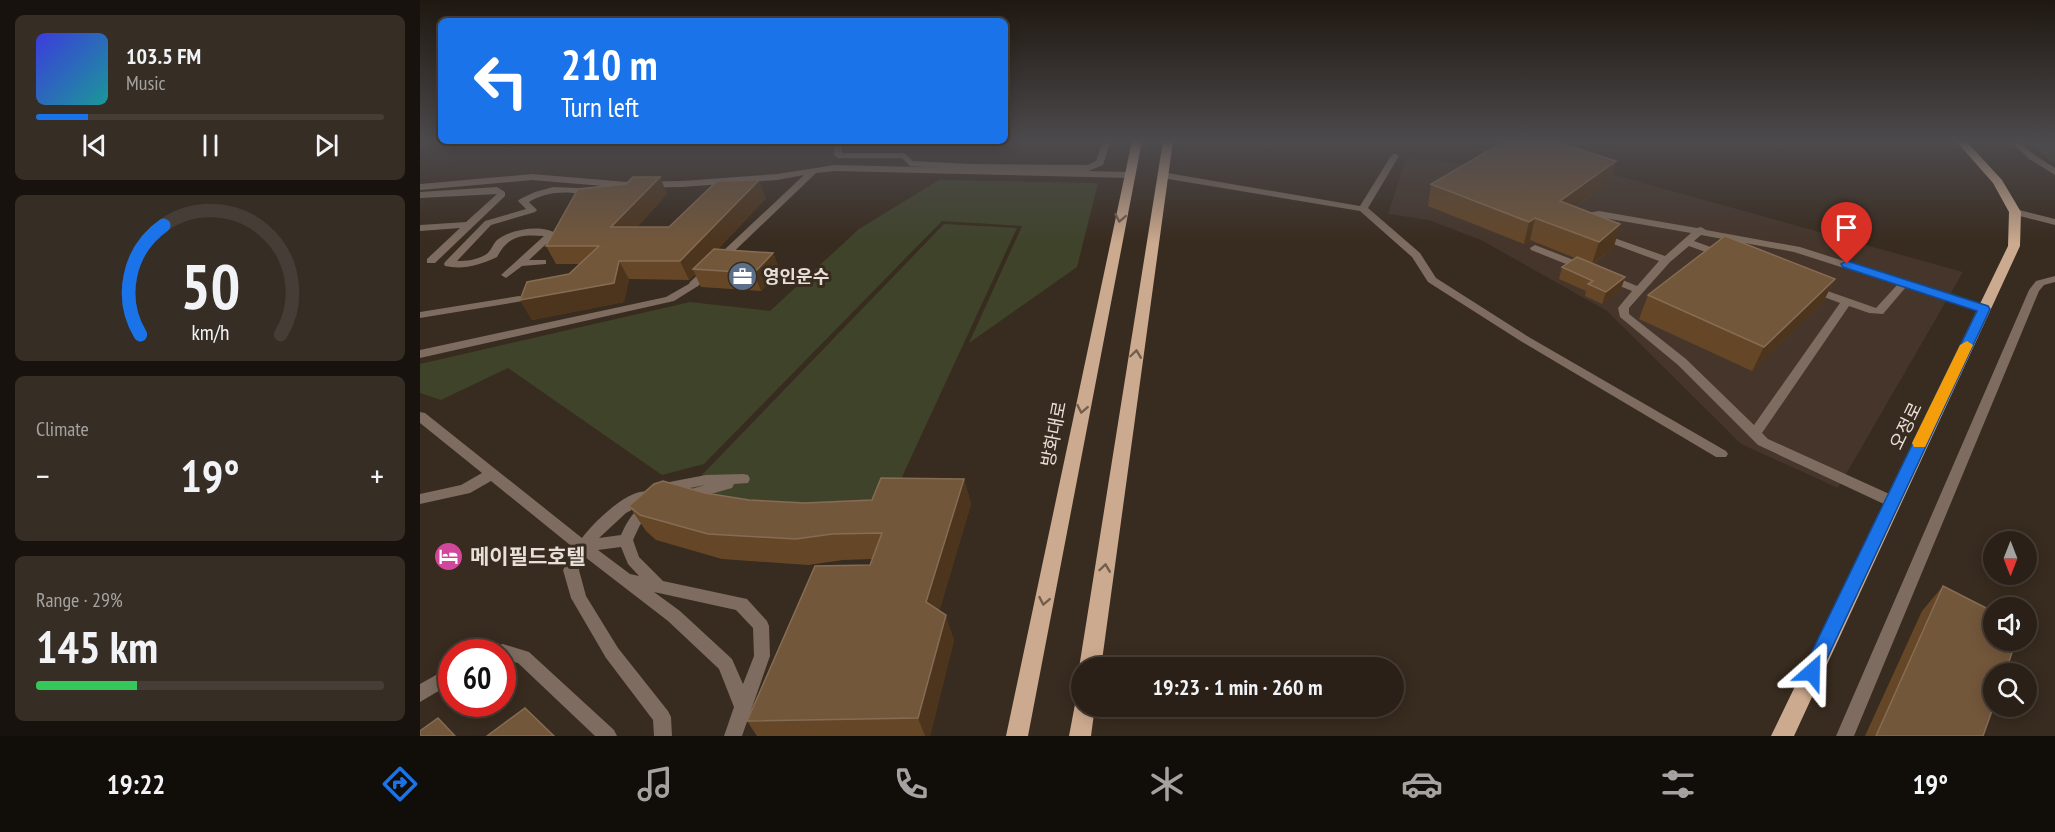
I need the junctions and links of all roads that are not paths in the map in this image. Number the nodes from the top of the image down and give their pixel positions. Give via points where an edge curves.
1 (787, 175) edge
2 (809, 175) edge
3 (1129, 175) edge
4 (1162, 175) edge
5 (1164, 175) edge
6 (1383, 175) edge
7 (1992, 175) edge
8 (420, 187) edge
9 (420, 195) edge
10 (575, 209) edge
11 (1363, 209) junction
12 (2015, 212) junction
13 (2055, 222) edge
14 (562, 224) edge
15 (469, 225) junction
16 (420, 228) edge
17 (1701, 231) junction
18 (460, 234) junction
19 (552, 234) junction
20 (420, 236) edge
21 (1688, 242) junction
22 (1535, 248) dead end
23 (1730, 258) edge
24 (1666, 260) junction
25 (426, 261) edge
26 (542, 261) dead end
27 (520, 263) junction
28 (449, 264) junction
29 (506, 275) dead end
30 (2055, 279) edge
31 (1904, 283) junction
32 (1804, 286) edge
33 (1639, 290) junction
34 (519, 299) edge
35 (1846, 302) junction
36 (1984, 309) junction
37 (420, 315) edge
38 (420, 354) edge
39 (420, 416) edge
40 (1754, 435) junction
41 (1721, 454) dead end
42 (492, 474) junction
43 (420, 499) edge
44 (1891, 501) junction
45 (626, 540) junction
46 (582, 546) junction
47 (624, 579) junction
48 (658, 586) junction
49 (516, 655) edge
50 (1092, 657) edge
51 (438, 682) edge
52 (420, 694) edge
53 (743, 707) junction
54 (1083, 717) edge
55 (608, 736) edge
56 (663, 736) edge
57 (733, 736) edge
58 (1017, 736) edge
59 (1080, 736) edge
60 (1782, 736) edge
61 (1845, 736) edge

1 - 8 street via 627,185 532,177
2 - 38 street via 694,284 670,298
3 -> 58 main road, 방화대로
50 -> 4 main road
5 - 11 street
6 - 11 street
7 - 12 main road
9 - 15 street via 498,190 502,194
10 - 28 street via 586,192 553,189 536,193 524,201 532,210 488,224
11 - 41 street via 1416,255 1432,280
12 - 13 street
12 - 36 main road, 오정로 via 2014,246
14 - 19 street
15 - 16 street
15 - 18 street
17 - 21 street
17 - 24 street via 1599,214 1578,223 1586,231
17 - 31 street via 1796,249
18 - 20 street
18 - 25 street
19 - 27 street
19 - 28 street via 522,234 504,239 492,255 479,262
21 - 23 street
21 - 24 street
22 - 33 street
24 - 33 street
25 - 28 street
26 - 27 street
27 - 29 street
30 - 61 street via 2040,283 2034,290
31 - 35 street via 1879,312
31 - 36 street
32 - 35 street
33 - 40 street via 1623,308 1624,315 1682,362
34 - 37 street
35 - 40 street
36 - 44 main road, 오정로
39 - 42 street
40 - 44 street via 1778,450
42 - 43 street via 465,489
42 - 46 street
44 - 60 main road, 오정로
45 - 46 street
45 - 46 street via 634,522 652,506 743,479 706,480 664,488 640,498 600,524
45 - 48 street via 633,560
46 - 47 street
46 - 56 street via 571,570 579,598 612,653 662,717
47 - 48 street
47 - 53 street via 674,616 726,664
48 - 53 street via 741,604 761,626 762,656
49 - 55 street
51 - 52 street
53 - 57 street
54 - 59 main road

